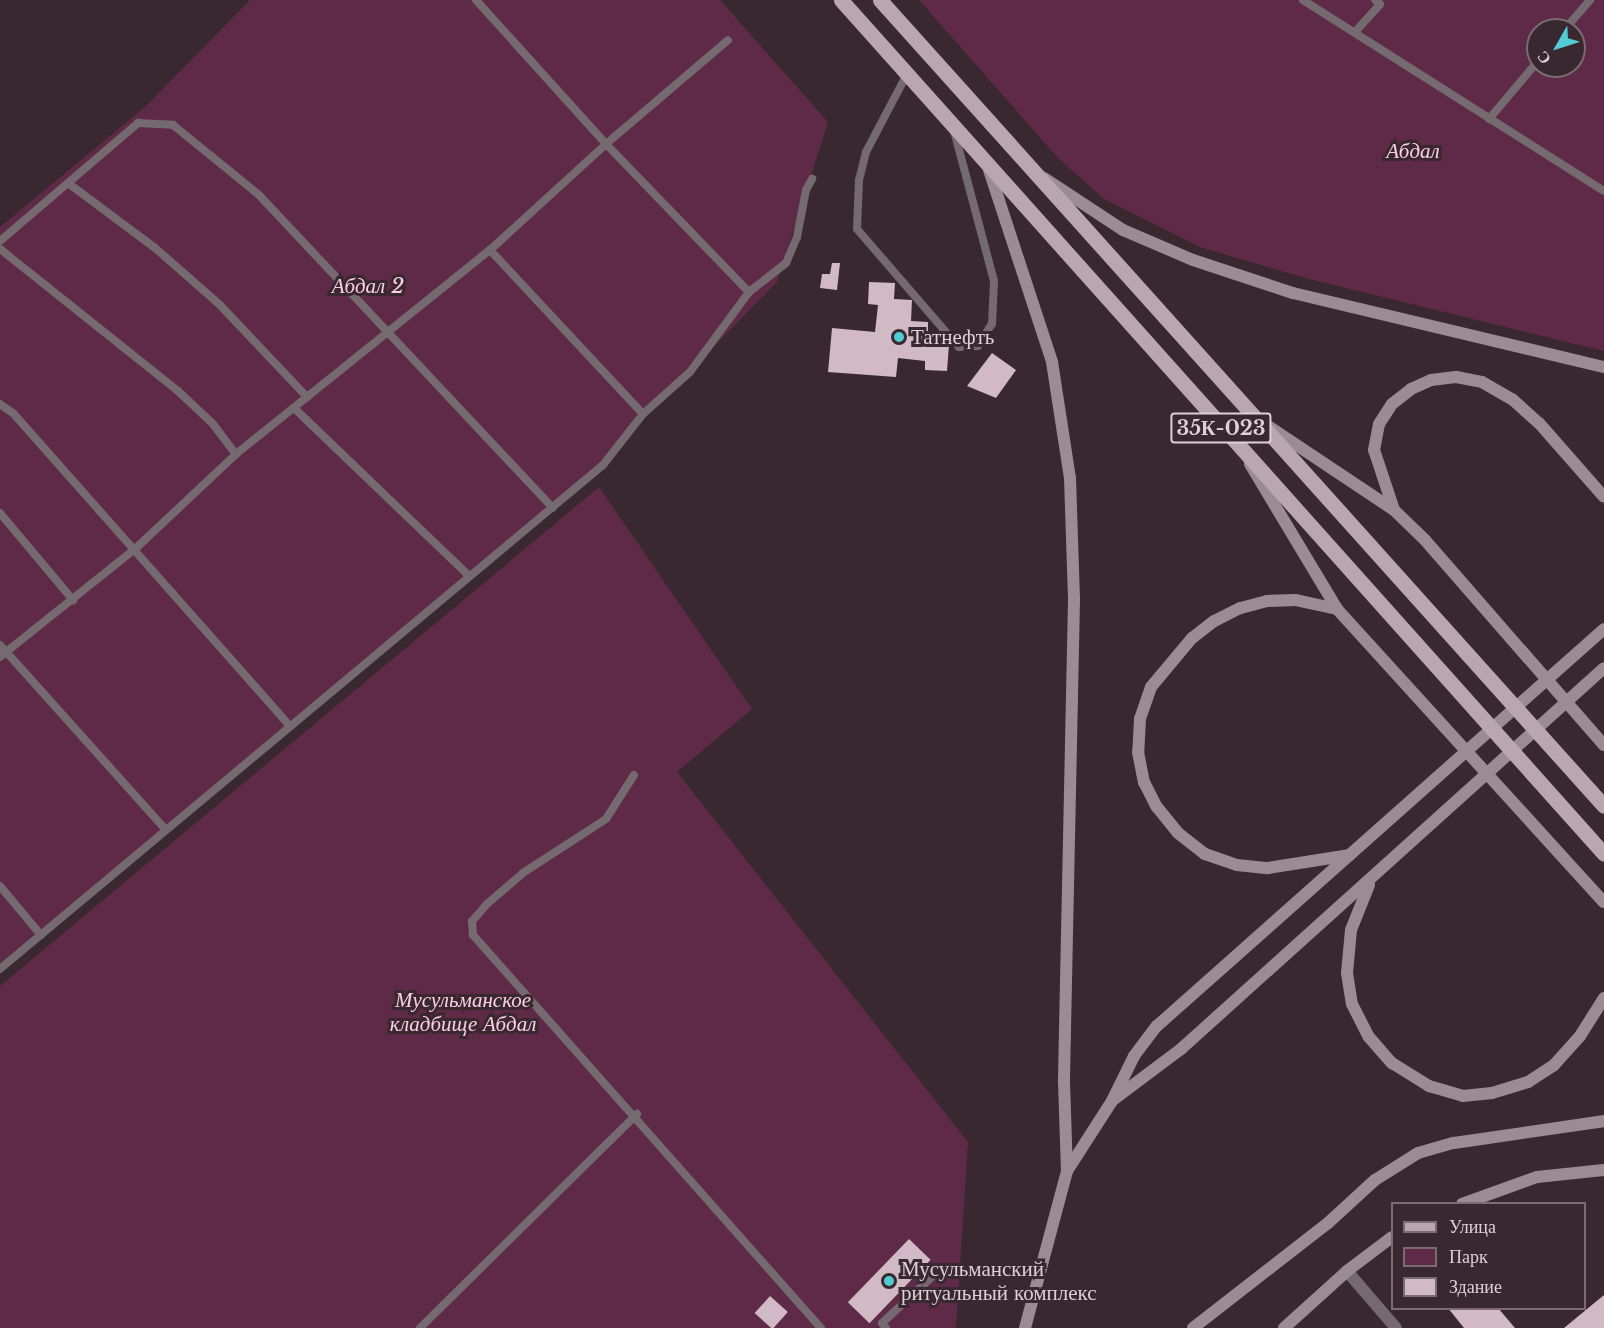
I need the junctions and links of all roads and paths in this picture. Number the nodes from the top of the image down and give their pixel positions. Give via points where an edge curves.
1 (476, 0) edge
2 (842, 0) edge
3 (880, 0) edge
4 (1303, 0) edge
5 (1375, 0) edge
6 (1590, 0) edge
7 (1574, 18) edge
8 (1356, 31) junction
9 (728, 40) dead end
10 (907, 74) junction
11 (1526, 75) edge
12 (1489, 118) junction
13 (952, 127) junction
14 (606, 144) junction
15 (1029, 168) junction
16 (989, 170) junction
17 (812, 179) dead end
18 (68, 183) junction
19 (1604, 191) edge
20 (0, 241) edge
21 (0, 249) edge
22 (490, 250) junction
23 (748, 292) junction
24 (389, 331) junction
25 (1604, 367) edge
26 (307, 397) junction
27 (0, 404) edge
28 (294, 408) junction
29 (643, 414) junction
30 (1251, 414) junction
31 (236, 454) junction
32 (1245, 455) junction
33 (1604, 497) edge
34 (553, 508) junction
35 (1394, 510) junction
36 (0, 513) edge
37 (135, 549) junction
38 (469, 576) junction
39 (73, 600) junction
40 (1337, 609) junction
41 (1604, 629) edge
42 (2, 651) edge
43 (1603, 669) edge
44 (290, 726) junction
45 (1604, 745) edge
46 (634, 775) dead end
47 (1604, 806) edge
48 (164, 828) junction
49 (1351, 854) junction
50 (1604, 854) edge
51 (1370, 881) junction
52 (0, 886) edge
53 (1604, 902) edge
54 (41, 935) junction
55 (0, 969) edge
56 (1604, 998) edge
57 (1112, 1101) junction
58 (636, 1115) junction
59 (1604, 1121) edge
60 (1604, 1170) edge
61 (1067, 1171) junction
62 (1465, 1202) edge
63 (1391, 1238) edge
64 (1347, 1270) junction
65 (937, 1272) dead end
66 (420, 1328) edge
67 (821, 1328) edge
68 (886, 1328) edge
69 (1024, 1328) edge
70 (1193, 1328) edge
71 (1284, 1328) edge
72 (1396, 1328) edge

1 - 14 lane
2 - 10 main road, 35К-023
3 - 15 main road, 35К-023
4 - 8 lane
5 - 8 lane via 1380,4
6 - 7 lane
8 - 12 lane
9 - 14 lane
10 - 13 main road, 35К-023
10 - 13 lane via 866,152 859,180 857,229 959,347 978,346 992,324 994,281
11 - 12 lane
12 - 19 lane
13 - 16 main road, 35К-023
14 - 22 lane
14 - 23 lane
15 - 25 main road via 1123,230 1193,260 1293,293
15 - 30 main road, 35К-023
16 - 32 main road, 35К-023
16 - 61 main road via 1052,362 1070,478 1074,600 1064,1082
17 - 23 lane via 786,263
18 - 20 lane
18 - 24 lane via 138,123 173,125 260,195
18 - 26 lane via 154,247 220,305
21 - 31 lane via 177,391 213,424
22 - 24 lane
22 - 29 lane
23 - 29 lane via 690,372
24 - 26 lane
24 - 34 lane
26 - 28 lane
27 - 37 lane
28 - 31 lane
28 - 38 lane
29 - 34 lane via 603,465
30 - 35 main road
30 - 47 main road, 35К-023
31 - 37 lane
32 - 40 main road
32 - 50 main road, 35К-023
33 - 35 main road via 1539,423 1512,399 1482,382 1456,377 1431,380 1411,389 1378,424 1374,450
34 - 38 lane
35 - 45 main road via 1425,540
36 - 39 lane
37 - 39 lane
37 - 44 lane
38 - 44 lane
39 - 42 lane
40 - 49 main road via 1295,600 1267,601 1214,621 1169,662 1152,687 1140,719 1138,752 1144,782 1157,807 1178,833 1206,854 1236,865 1268,868
40 - 53 main road
41 - 49 main road
42 - 48 lane
43 - 51 main road
44 - 48 lane
46 - 58 lane via 606,819 524,873 472,921 473,935
48 - 54 lane
49 - 57 main road via 1157,1026 1134,1056
51 - 56 main road via 1351,930 1347,973 1352,1004 1369,1037 1392,1063 1429,1086 1463,1096 1492,1093 1528,1082 1554,1065 1580,1036
51 - 57 main road via 1181,1049
52 - 54 lane
54 - 55 lane
57 - 61 main road
58 - 66 lane
58 - 67 lane
59 - 70 main road via 1454,1143 1418,1153 1376,1180 1328,1223
60 - 62 main road via 1537,1178
61 - 69 main road
63 - 64 main road
64 - 71 main road
64 - 72 street
65 - 68 lane via 882,1323

